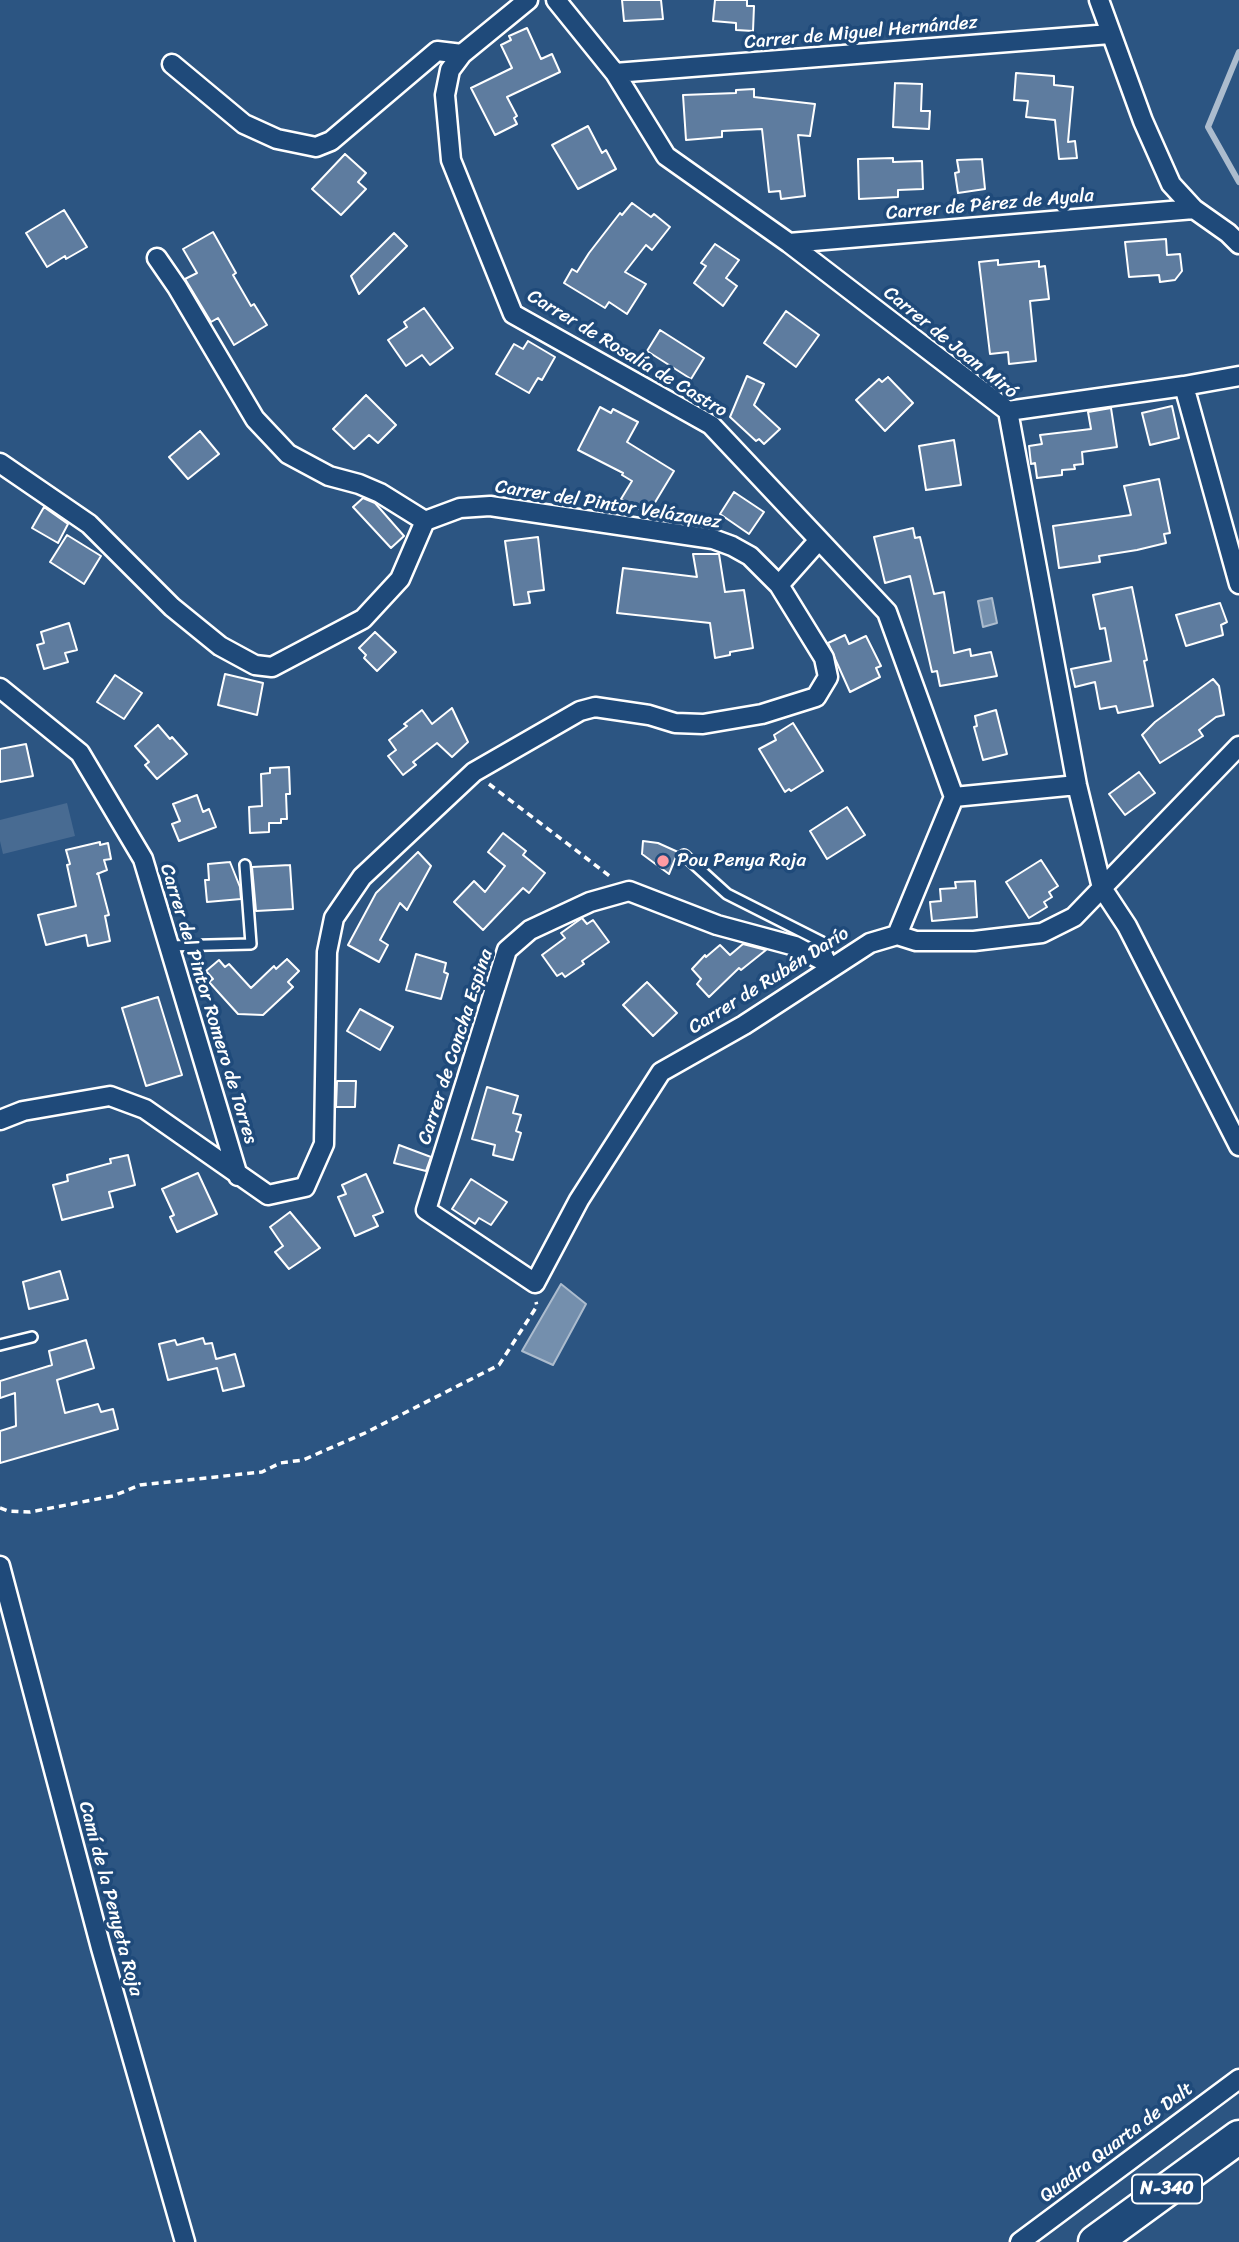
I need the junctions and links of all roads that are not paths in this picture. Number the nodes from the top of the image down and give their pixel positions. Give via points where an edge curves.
1 (528, 0) edge
2 (556, 0) edge
3 (1099, 0) edge
4 (1110, 34) junction
5 (462, 54) junction
6 (173, 64) dead end
7 (615, 73) junction
8 (1194, 209) junction
9 (789, 243) junction
10 (1239, 244) edge
11 (157, 258) dead end
12 (1239, 376) edge
13 (1184, 386) junction
14 (1008, 411) junction
15 (0, 463) edge
16 (425, 521) junction
17 (819, 540) junction
18 (1239, 584) edge
19 (779, 585) junction
20 (0, 688) edge
21 (1239, 746) edge
22 (1077, 785) junction
23 (954, 797) junction
24 (684, 855) dead end
25 (245, 865) dead end
26 (1102, 888) junction
27 (897, 936) junction
28 (168, 946) junction
29 (833, 966) junction
30 (0, 1120) edge
31 (1239, 1146) edge
32 (238, 1176) junction
33 (535, 1283) joint
34 (32, 1336) dead end
35 (0, 1345) edge
36 (0, 1566) edge
37 (1239, 2079) edge
38 (1239, 2137) edge
39 (185, 2242) edge
40 (1020, 2242) edge
41 (1095, 2242) edge

1 - 5 street, Carrer de Rosalía de Castro
2 - 7 street, Carrer de Joan Miró
3 - 4 street
4 - 7 street, Carrer de Miguel Hernández
4 - 8 street via 1171,184
5 - 6 street via 437,51 331,141 316,147 278,139 244,124
5 - 17 street, Carrer de Rosalía de Castro via 450,70 445,95 451,160 513,314 711,425
7 - 9 street, Carrer de Joan Miró via 666,156
8 - 9 street, Carrer de Pérez de Ayala
8 - 10 street
9 - 14 street, Carrer de Joan Miró
11 - 16 street via 255,419 288,454 329,476 380,493
12 - 13 street
13 - 14 street
13 - 18 street
14 - 22 street, Carrer de Joan Miró
15 - 16 street via 89,524 172,607 220,646 255,665 272,667 363,619 400,579
16 - 19 street, Carrer del Pintor Velázquez via 460,508 490,506 713,539 750,556
17 - 19 street
17 - 23 street, Carrer de Rosalía de Castro via 887,612
19 - 32 street, Carrer del Pintor Velázquez via 824,658 828,677 816,696 762,714 703,724 595,707 565,718 474,772 362,877 334,918 327,952 324,1144 304,1187 268,1195
20 - 28 street, Carrer del Pintor Romero de Torres via 80,753 143,859
21 - 26 street, Carrer de Rubén Darío
22 - 23 street
22 - 26 street, Carrer de Joan Miró
23 - 27 street
24 - 29 lane via 727,894 822,942
25 - 28 lane via 251,944
26 - 27 street, Carrer de Rubén Darío via 1074,917 1042,933 974,941 916,941
26 - 31 street, Carrer de Joan Miró via 1127,926
27 - 29 street, Carrer de Rubén Darío via 870,943
28 - 32 street, Carrer del Pintor Romero de Torres
29 - 33 street, Carrer de Rubén Darío via 744,1025 661,1072 579,1200
29 - 33 street, Carrer de Concha Espina via 795,946 717,925 629,891 590,902 530,930 508,950 426,1210
30 - 32 street, Carrer del Pintor Velázquez via 23,1111 110,1096 145,1109
34 - 35 lane
36 - 39 street, Camí de la Penyeta Roja
37 - 40 street, Quadra Quarta de Dalt
38 - 41 highway, N-340

